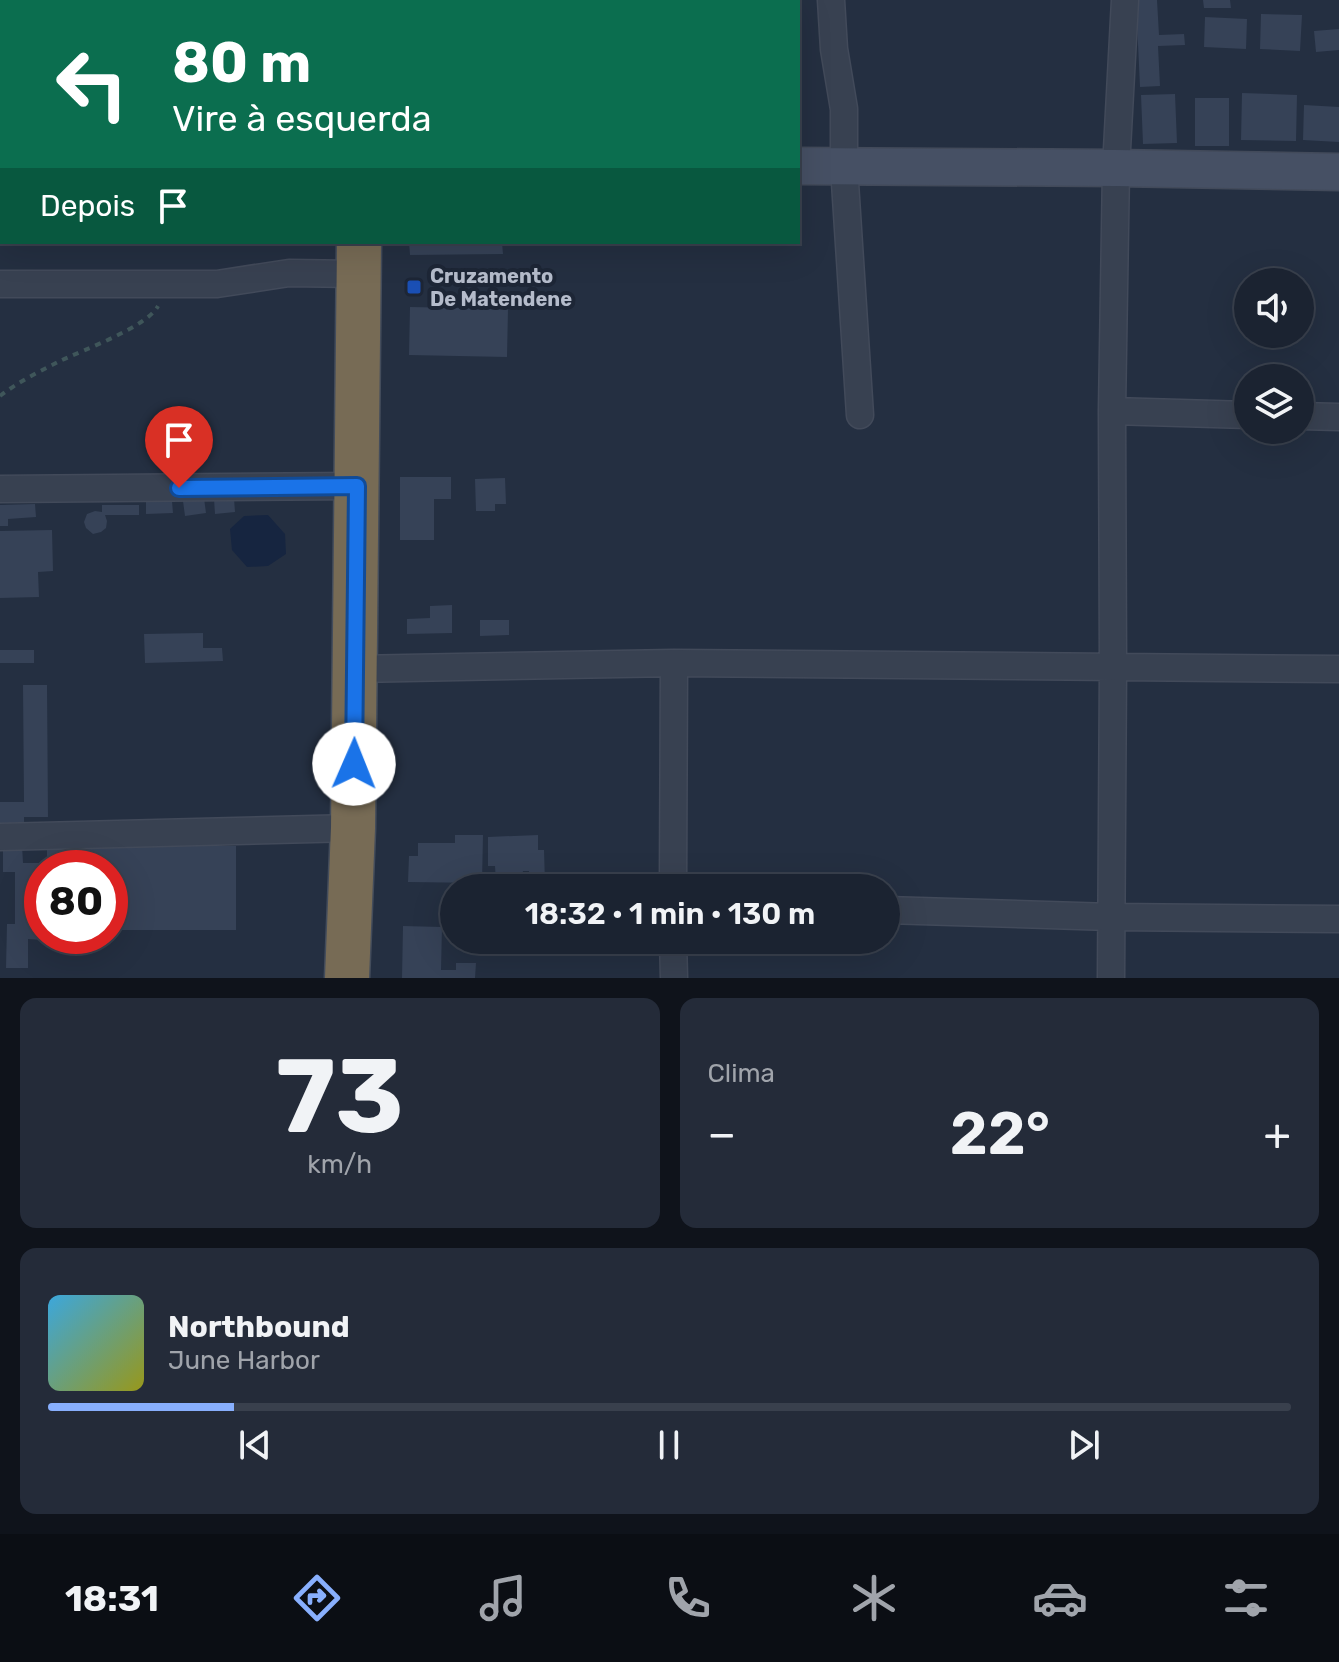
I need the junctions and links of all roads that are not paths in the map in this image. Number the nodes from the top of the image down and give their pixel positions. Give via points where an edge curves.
1 (831, 0) edge
2 (1125, 0) edge
3 (800, 166) edge
4 (844, 167) junction
5 (1116, 168) junction
6 (1339, 172) edge
7 (359, 258) edge
8 (0, 284) edge
9 (1112, 411) junction
10 (860, 415) dead end
11 (1234, 415) edge
12 (1314, 416) edge
13 (1339, 417) edge
14 (357, 486) junction
15 (0, 489) edge
16 (674, 663) junction
17 (1113, 667) junction
18 (355, 669) junction
19 (1339, 669) edge
20 (353, 828) junction
21 (0, 837) edge
22 (673, 874) edge
23 (900, 910) edge
24 (1111, 917) junction
25 (1339, 919) edge
26 (673, 954) edge
27 (347, 978) edge
28 (674, 978) edge
29 (1111, 978) edge

1 - 4 street via 844,109
2 - 5 street
3 - 4 street
4 - 5 street
4 - 10 street
5 - 6 street
5 - 9 street
7 - 8 street via 217,284
7 - 14 highway
9 - 11 street
9 - 17 street
12 - 13 street
14 - 15 street
14 - 18 highway
16 - 17 street
16 - 18 street
16 - 22 street
17 - 19 street
17 - 24 street
18 - 20 highway
20 - 21 street
20 - 27 highway
23 - 24 street
24 - 25 street
24 - 29 street
26 - 28 street

